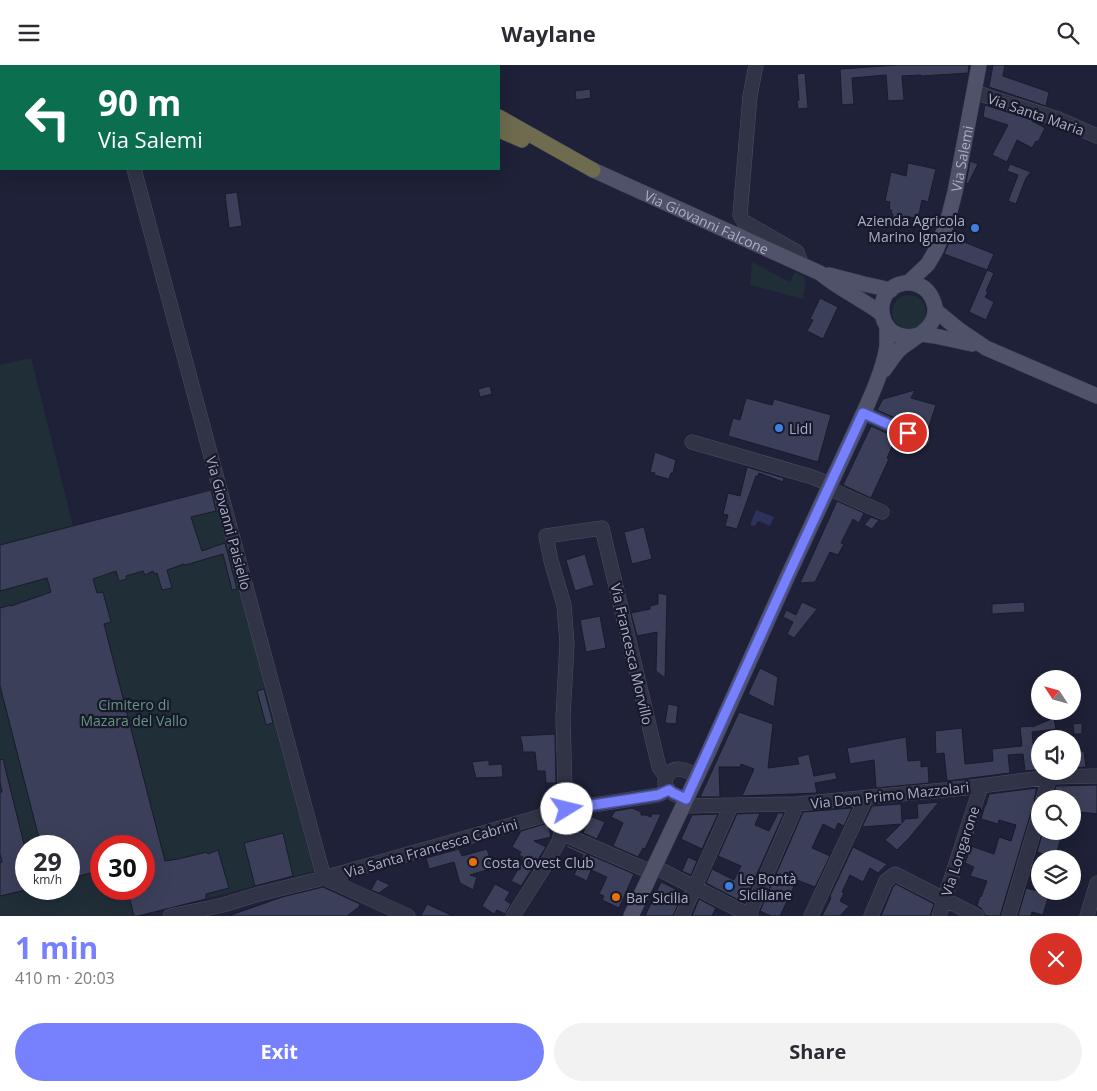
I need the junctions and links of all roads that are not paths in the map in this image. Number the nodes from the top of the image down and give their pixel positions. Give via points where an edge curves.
1 (756, 65) edge
2 (979, 65) edge
3 (974, 92) junction
4 (500, 118) edge
5 (500, 124) edge
6 (500, 130) edge
7 (1097, 136) edge
8 (593, 169) junction
9 (134, 170) edge
10 (936, 250) junction
11 (802, 265) junction
12 (820, 273) junction
13 (908, 283) junction
14 (891, 290) junction
15 (930, 294) junction
16 (935, 310) junction
17 (884, 320) junction
18 (920, 334) junction
19 (986, 347) junction
20 (880, 376) junction
21 (1097, 396) edge
22 (863, 413) junction
23 (922, 439) dead end
24 (692, 442) dead end
25 (829, 486) junction
26 (882, 513) dead end
27 (697, 775) junction
28 (1081, 776) edge
29 (1097, 776) edge
30 (1031, 779) edge
31 (667, 784) junction
32 (981, 786) junction
33 (866, 798) junction
34 (684, 803) junction
35 (798, 805) junction
36 (731, 806) junction
37 (567, 809) junction
38 (561, 833) junction
39 (1031, 840) edge
40 (652, 869) junction
41 (324, 878) junction
42 (1097, 883) edge
43 (694, 887) junction
44 (944, 899) junction
45 (750, 915) edge
46 (170, 916) edge
47 (408, 916) edge
48 (514, 916) edge
49 (631, 916) edge
50 (682, 916) edge
51 (811, 916) edge
52 (871, 916) edge
53 (939, 916) edge
54 (977, 916) edge
55 (1009, 916) edge
56 (1087, 916) edge

1 - 11 street via 750,96 740,215 743,221 796,252
2 - 3 main road, Via Salemi
3 - 7 street, Via Santa Maria via 1058,119
3 - 10 main road, Via Salemi via 955,192
4 - 8 highway
5 - 8 highway
6 - 8 highway
8 - 11 main road, Via Giovanni Falcone
9 - 41 street, Via Giovanni Paisiello
10 - 13 main road
10 - 15 main road
11 - 12 main road, Via Giovanni Falcone
12 - 14 main road
12 - 17 main road via 870,305
13 - 14 main road
13 - 15 main road via 924,288
14 - 17 main road via 882,305
15 - 16 main road
16 - 18 main road via 931,325
16 - 19 main road
17 - 18 main road via 891,331 901,336
17 - 20 main road via 886,346
18 - 19 main road
18 - 20 main road via 899,351
19 - 21 main road
20 - 22 main road
22 - 23 street
22 - 25 main road
24 - 25 street via 812,477
25 - 26 street
25 - 27 main road
27 - 31 street, Via Santa Francesca Cabrini via 677,769 670,772
27 - 34 main road
28 - 29 street, Via Don Primo Mazzolari
30 - 32 street, Via Don Primo Mazzolari
31 - 34 street
31 - 37 street, Via Santa Francesca Cabrini via 658,795
31 - 37 street, Via Francesca Morvillo via 659,767 602,528 546,536 564,605 567,644 563,717
32 - 33 street, Via Don Primo Mazzolari
32 - 44 street, Via Longarone
33 - 35 street, Via Don Primo Mazzolari
33 - 51 street
34 - 36 street, Via Don Primo Mazzolari
34 - 40 main road
35 - 36 street, Via Don Primo Mazzolari
35 - 45 street
36 - 43 street
37 - 38 street
37 - 41 street, Via Santa Francesca Cabrini
38 - 40 street
38 - 48 street
39 - 55 street
40 - 43 street
40 - 49 main road
41 - 46 street, Via Santa Francesca Cabrini
41 - 47 street
42 - 56 street
43 - 45 street
43 - 50 street
44 - 52 street via 895,874 886,881
44 - 53 street, Via Longarone
44 - 54 street

